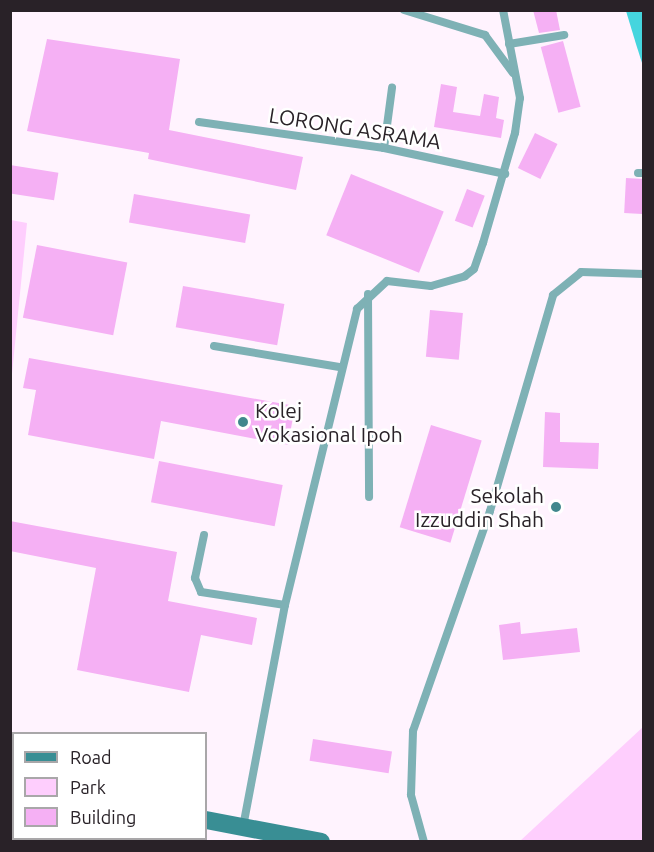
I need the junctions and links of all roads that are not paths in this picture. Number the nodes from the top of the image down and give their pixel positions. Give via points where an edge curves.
1 (404, 10) edge
2 (503, 10) edge
3 (564, 35) dead end
4 (509, 44) junction
5 (515, 76) junction
6 (392, 88) dead end
7 (199, 122) dead end
8 (384, 148) junction
9 (505, 174) junction
10 (644, 274) edge
11 (368, 294) junction
12 (214, 346) dead end
13 (339, 367) junction
14 (369, 497) dead end
15 (204, 535) dead end
16 (285, 605) junction
17 (207, 820) edge
18 (243, 827) junction
19 (321, 842) edge
20 (424, 842) edge

1 - 5 lane via 484,35
2 - 4 lane
3 - 4 lane
4 - 5 lane
5 - 9 lane via 520,98
6 - 8 lane
7 - 8 lane, LORONG ASRAMA
8 - 9 lane, LORONG ASRAMA
9 - 11 lane via 474,269 431,286 387,281
10 - 20 lane via 581,272 553,295 490,511 412,731 411,795
11 - 13 lane via 357,309
11 - 14 lane
12 - 13 lane
13 - 16 lane
15 - 16 lane via 195,578 201,592
16 - 18 lane
17 - 18 street
18 - 19 street

